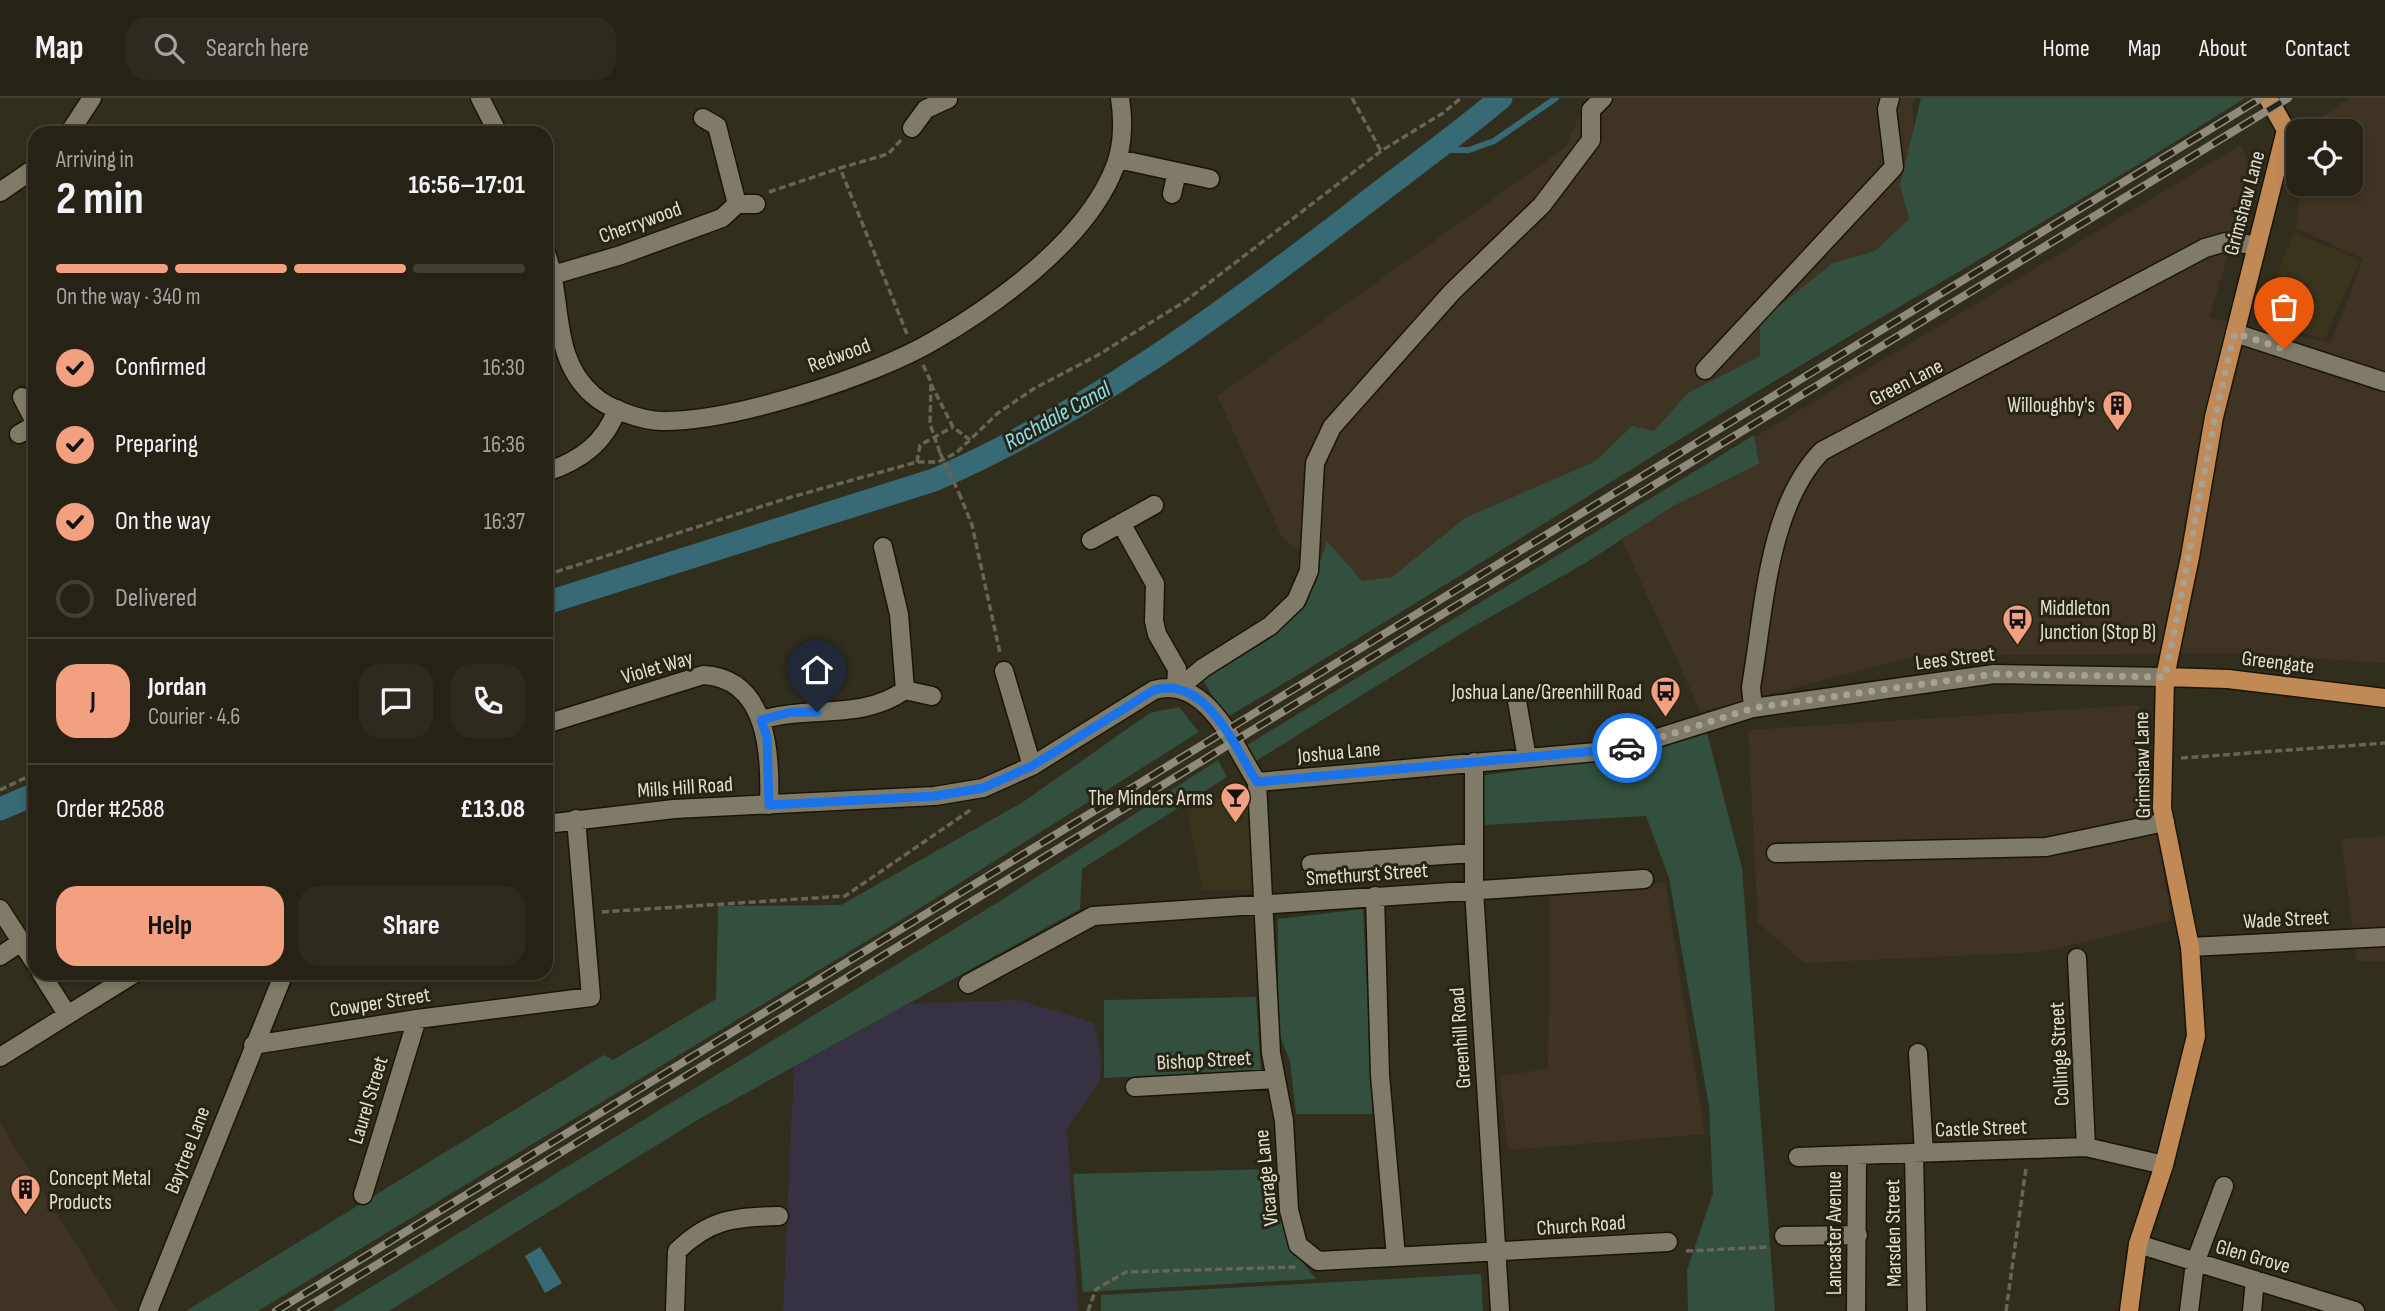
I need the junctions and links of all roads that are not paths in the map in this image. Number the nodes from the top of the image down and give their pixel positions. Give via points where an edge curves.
1 (92, 98) edge
2 (480, 98) edge
3 (1120, 98) edge
4 (1603, 98) edge
5 (2268, 98) edge
6 (948, 99) edge
7 (1883, 102) edge
8 (923, 103) edge
9 (703, 118) dead end
10 (74, 126) edge
11 (494, 126) edge
12 (912, 128) road end
13 (1118, 159) junction
14 (1177, 172) junction
15 (28, 179) edge
16 (1210, 179) dead end
17 (0, 192) edge
18 (1172, 194) dead end
19 (737, 204) junction
20 (756, 204) road end
21 (2255, 245) junction
22 (554, 275) joint
23 (2235, 333) junction
24 (1705, 370) dead end
25 (2384, 380) edge
26 (22, 397) dead end
27 (617, 408) junction
28 (28, 409) edge
29 (28, 429) edge
30 (19, 435) dead end
31 (553, 470) edge
32 (1154, 505) dead end
33 (1121, 523) junction
34 (1091, 540) dead end
35 (883, 547) dead end
36 (1004, 671) road end
37 (2165, 677) junction
38 (1177, 687) junction
39 (905, 690) junction
40 (932, 696) dead end
41 (2385, 698) edge
42 (1517, 701) dead end
43 (1753, 708) junction
44 (761, 720) junction
45 (553, 722) edge
46 (1527, 758) junction
47 (1474, 762) junction
48 (1032, 766) junction
49 (1257, 782) junction
50 (769, 805) junction
51 (576, 819) junction
52 (2165, 822) junction
53 (553, 823) edge
54 (1474, 853) junction
55 (1776, 853) dead end
56 (1311, 864) dead end
57 (1644, 879) dead end
58 (1474, 890) junction
59 (1374, 896) junction
60 (1263, 904) junction
61 (0, 909) edge
62 (2385, 937) edge
63 (27, 943) edge
64 (2190, 947) junction
65 (0, 956) edge
66 (2077, 958) dead end
67 (45, 980) edge
68 (123, 980) edge
69 (281, 980) edge
70 (968, 984) dead end
71 (67, 1014) junction
72 (417, 1019) junction
73 (253, 1045) junction
74 (1918, 1053) dead end
75 (0, 1057) edge
76 (1276, 1079) junction
77 (1135, 1087) dead end
78 (2087, 1147) junction
79 (1919, 1153) junction
80 (1857, 1155) junction
81 (1798, 1157) dead end
82 (2164, 1165) junction
83 (2224, 1186) dead end
84 (363, 1195) dead end
85 (779, 1216) dead end
86 (1858, 1235) junction
87 (1784, 1236) dead end
88 (1668, 1242) dead end
89 (2137, 1244) junction
90 (1496, 1253) junction
91 (1395, 1257) junction
92 (2195, 1263) junction
93 (2255, 1280) junction
94 (148, 1311) edge
95 (675, 1311) edge
96 (1500, 1311) edge
97 (1856, 1311) edge
98 (1917, 1311) edge
99 (2129, 1311) edge
100 (2189, 1311) edge
101 (2252, 1311) edge
102 (2355, 1311) edge

1 - 10 street
2 - 11 street
3 - 13 street, Redwood
4 - 38 street via 1591,110 1591,140 1542,205 1452,292 1332,426 1315,463 1309,571 1296,601 1270,626
5 - 21 main road, Grimshaw Lane via 2286,130
6 - 8 street
7 - 24 street via 1894,167
8 - 12 street
9 - 19 street via 717,126
13 - 14 street
13 - 27 street, Redwood via 1079,225 1038,265 966,321 915,350 740,411 659,421
14 - 16 street
14 - 18 street
15 - 17 street
19 - 20 street
19 - 22 street, Cherrywood via 722,218
21 - 23 main road, Grimshaw Lane
21 - 43 street, Green Lane via 2226,242 2205,248 1822,451 1809,464 1784,512 1751,687
22 - 27 street, Redwood via 559,333 574,372 589,391
23 - 25 street
23 - 37 main road, Grimshaw Lane via 2214,417
26 - 28 street
27 - 31 street via 606,432 590,449
29 - 30 street
32 - 33 street
33 - 34 street
33 - 38 street via 1154,584 1154,621 1177,669
35 - 39 street via 900,614
36 - 48 street
37 - 41 main road, Greengate via 2228,679
37 - 43 street, Lees Street via 1994,674
37 - 52 main road, Grimshaw Lane
38 - 48 street via 1154,690
38 - 49 street via 1211,709
39 - 40 street
39 - 44 street via 843,713 791,712
42 - 46 street
43 - 46 street, Joshua Lane via 1619,750
44 - 45 street, Violet Way via 735,683 703,675
44 - 50 street, Violet Way via 767,737
46 - 47 street, Joshua Lane
47 - 49 street, Joshua Lane
47 - 54 street, Greenhill Road
48 - 50 street, Mills Hill Road via 995,785 935,796
49 - 60 street, Vicarage Lane
50 - 51 street, Mills Hill Road via 674,808
51 - 53 street, Mills Hill Road
51 - 72 street, Cowper Street via 591,997
52 - 55 street via 2046,847
52 - 64 main road, Grimshaw Lane
54 - 56 street
54 - 58 street, Greenhill Road
57 - 58 street, Smethurst Street
58 - 59 street, Smethurst Street
58 - 90 street, Greenhill Road
59 - 60 street, Smethurst Street
59 - 91 street via 1380,1075
60 - 70 street, Smethurst Street via 1093,916
60 - 76 street, Vicarage Lane
61 - 63 street
62 - 64 street, Wade Street
63 - 65 street
64 - 82 main road, Grimshaw Lane via 2196,1036
66 - 78 street, Collinge Street
67 - 71 street
68 - 71 street
69 - 73 street
71 - 75 street
72 - 73 street, Cowper Street
72 - 84 street, Laurel Street
73 - 94 street, Baytree Lane
74 - 79 street, Marsden Street
76 - 77 street, Bishop Street
76 - 91 street, Vicarage Lane via 1284,1121 1289,1210 1298,1245 1318,1261
78 - 79 street, Castle Street
78 - 82 street, Castle Street
79 - 80 street, Castle Street
79 - 98 street, Marsden Street
80 - 81 street, Castle Street
80 - 86 street, Lancaster Avenue
82 - 89 main road, Grimshaw Lane
83 - 92 street
85 - 95 street via 742,1216 697,1232 677,1251
86 - 87 street
86 - 97 street, Lancaster Avenue
88 - 90 street, Church Road
89 - 92 street, Glen Grove
89 - 99 main road, Grimshaw Lane
90 - 91 street
90 - 96 street, Greenhill Road
92 - 93 street, Glen Grove
92 - 100 street
93 - 101 street
93 - 102 street, Glen Grove

